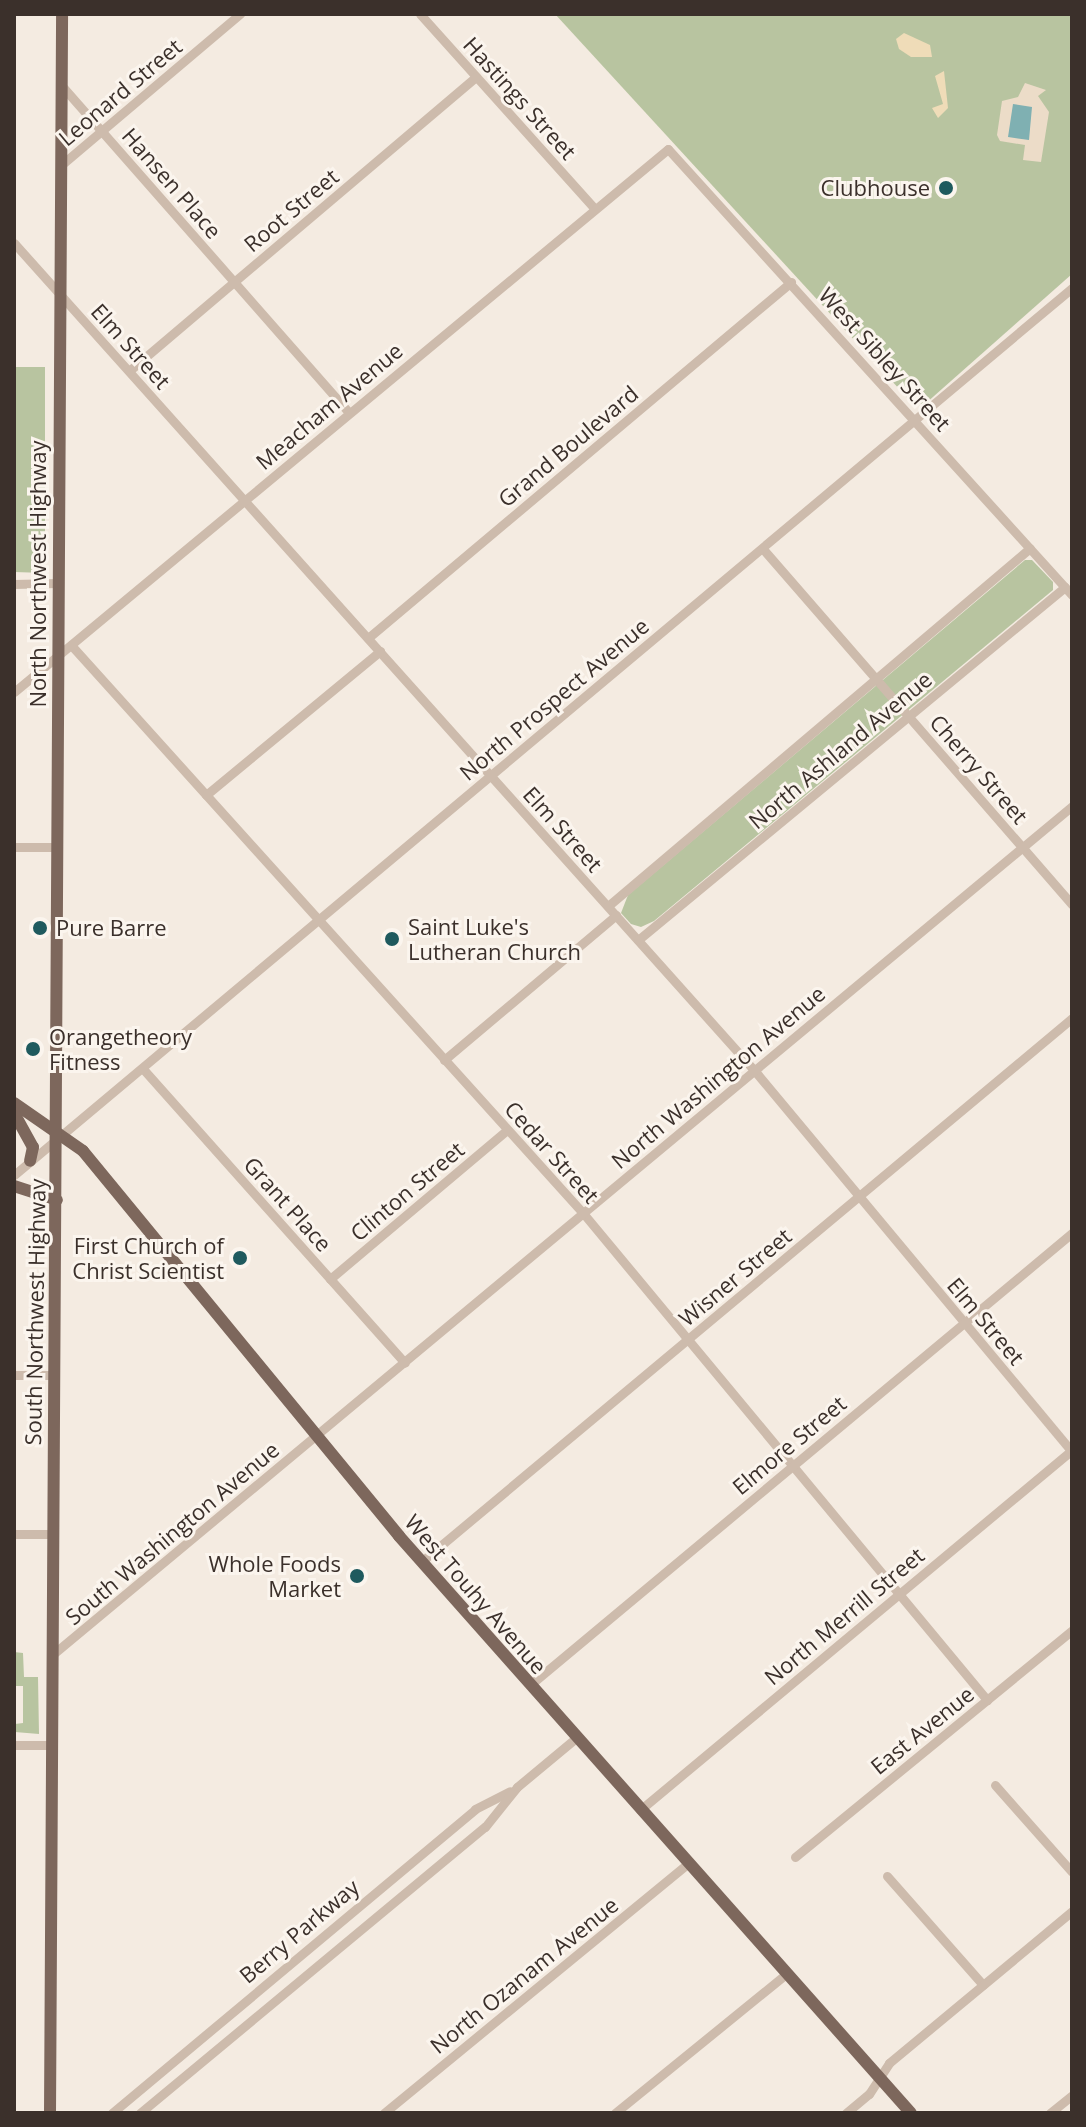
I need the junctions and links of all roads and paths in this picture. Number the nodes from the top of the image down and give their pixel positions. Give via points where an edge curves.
1 (62, 14) edge
2 (240, 14) edge
3 (420, 14) edge
4 (476, 77) junction
5 (62, 86) junction
6 (102, 131) junction
7 (668, 149) joint
8 (60, 166) junction
9 (593, 207) junction
10 (14, 243) edge
11 (234, 281) junction
12 (791, 282) junction
13 (1072, 288) edge
14 (60, 294) junction
15 (129, 371) junction
16 (349, 413) junction
17 (915, 419) junction
18 (245, 500) junction
19 (1030, 548) junction
20 (763, 549) junction
21 (57, 583) junction
22 (14, 584) edge
23 (1068, 591) edge
24 (368, 638) junction
25 (71, 645) junction
26 (380, 651) junction
27 (58, 656) junction
28 (877, 679) junction
29 (14, 692) edge
30 (909, 716) junction
31 (491, 775) junction
32 (206, 795) junction
33 (1072, 806) edge
34 (14, 847) edge
35 (58, 847) junction
36 (1023, 847) junction
37 (1072, 904) edge
38 (608, 906) junction
39 (616, 915) junction
40 (318, 920) junction
41 (638, 940) junction
42 (1072, 1018) edge
43 (444, 1060) junction
44 (144, 1070) junction
45 (754, 1070) junction
46 (14, 1103) edge
47 (14, 1113) edge
48 (507, 1130) junction
49 (58, 1135) junction
50 (30, 1161) junction
51 (14, 1175) edge
52 (14, 1186) edge
53 (859, 1197) junction
54 (57, 1200) junction
55 (583, 1213) junction
56 (1072, 1233) edge
57 (330, 1279) junction
58 (964, 1323) junction
59 (688, 1340) junction
60 (405, 1363) junction
61 (14, 1375) edge
62 (54, 1375) junction
63 (315, 1438) junction
64 (1072, 1451) edge
65 (793, 1466) junction
66 (14, 1534) edge
67 (53, 1534) junction
68 (421, 1562) junction
69 (899, 1594) junction
70 (1072, 1630) edge
71 (52, 1655) junction
72 (530, 1685) junction
73 (987, 1700) junction
74 (576, 1738) junction
75 (14, 1745) edge
76 (52, 1745) junction
77 (995, 1785) dead end
78 (517, 1787) junction
79 (640, 1810) junction
80 (795, 1857) dead end
81 (687, 1864) junction
82 (1072, 1872) edge
83 (887, 1876) dead end
84 (1072, 1911) edge
85 (786, 1974) junction
86 (983, 1985) junction
87 (879, 2078) junction
88 (1072, 2095) edge
89 (50, 2113) edge
90 (112, 2113) edge
91 (140, 2113) edge
92 (384, 2113) edge
93 (615, 2113) edge
94 (846, 2113) edge
95 (911, 2113) edge
96 (1050, 2113) edge

1 - 5 main road, North Northwest Highway
2 - 6 street, Leonard Street
3 - 4 street, Hastings Street
4 - 9 street, Hastings Street
4 - 11 street, Root Street
5 - 6 street, Hansen Place
5 - 8 main road, North Northwest Highway
6 - 8 street, Leonard Street
6 - 11 street, Hansen Place
7 - 9 street, Meacham Avenue
7 - 12 street, West Sibley Street
8 - 14 main road, North Northwest Highway
9 - 16 street, Meacham Avenue
10 - 14 street, Elm Street
11 - 15 street, Root Street
11 - 16 street, Hansen Place
12 - 17 street, West Sibley Street
12 - 24 street, Grand Boulevard
13 - 17 street, North Prospect Avenue
14 - 15 street, Elm Street
14 - 21 main road, North Northwest Highway
15 - 18 street, Elm Street
16 - 18 street, Meacham Avenue
17 - 19 street, West Sibley Street
17 - 20 street, North Prospect Avenue
18 - 24 street, Elm Street
18 - 25 street, Meacham Avenue
19 - 23 street, West Sibley Street
19 - 28 street, North Ashland Avenue
20 - 28 street, Cherry Street
20 - 31 street, North Prospect Avenue
21 - 22 street
21 - 27 main road, North Northwest Highway
23 - 30 street, North Ashland Avenue
24 - 26 street, Elm Street
25 - 27 street, Meacham Avenue
25 - 32 street, Cedar Street
26 - 31 street, Elm Street
26 - 32 street
27 - 29 street, Meacham Avenue
27 - 35 main road, North Northwest Highway
28 - 30 street, Cherry Street
28 - 38 street, North Ashland Avenue
30 - 36 street, Cherry Street
30 - 41 street, North Ashland Avenue
31 - 38 street, Elm Street
31 - 40 street, North Prospect Avenue
32 - 40 street, Cedar Street
33 - 36 street, North Washington Avenue
34 - 35 street
35 - 49 main road, North Northwest Highway
36 - 37 street, Cherry Street
36 - 45 street, North Washington Avenue
38 - 39 street, Elm Street
39 - 41 street, Elm Street
39 - 43 street
40 - 43 street, Cedar Street
40 - 44 street, North Prospect Avenue
41 - 45 street, Elm Street
42 - 53 street, Wisner Street
43 - 48 street, Cedar Street
44 - 49 street, North Prospect Avenue
44 - 57 street, Grant Place
45 - 53 street, Elm Street
45 - 55 street, North Washington Avenue
46 - 49 main road, West Touhy Avenue
47 - 50 main road via 33,1147
48 - 55 street, Cedar Street
48 - 57 street, Clinton Street
49 - 50 street, North Prospect Avenue
49 - 54 main road, South Northwest Highway
49 - 63 main road, West Touhy Avenue via 83,1151 105,1176
50 - 51 street, North Prospect Avenue
52 - 54 main road
53 - 58 street, Elm Street
53 - 59 street, Wisner Street
54 - 62 main road, South Northwest Highway
55 - 59 street, Cedar Street
55 - 60 street, North Washington Avenue
56 - 58 street, Elmore Street
57 - 60 street, Grant Place
58 - 64 street, Elm Street
58 - 65 street, Elmore Street
59 - 65 street, Cedar Street
59 - 68 street, Wisner Street
60 - 63 street, North Washington Avenue
61 - 62 street
62 - 67 main road, South Northwest Highway
63 - 68 main road, West Touhy Avenue
63 - 71 street, South Washington Avenue
64 - 69 street, North Merrill Street
65 - 69 street, Cedar Street
65 - 72 street, Elmore Street
66 - 67 street
67 - 71 main road, South Northwest Highway
68 - 72 main road, West Touhy Avenue
69 - 73 street, Cedar Street
69 - 79 street, North Merrill Street
70 - 73 street, East Avenue
71 - 76 main road, South Northwest Highway
72 - 74 main road, West Touhy Avenue
73 - 80 street, East Avenue
74 - 78 street, Berry Parkway
74 - 79 main road, West Touhy Avenue
75 - 76 street
76 - 89 main road, South Northwest Highway
77 - 82 street
78 - 90 street, Berry Parkway via 475,1809
78 - 91 street, Berry Parkway via 485,1827
79 - 81 main road, West Touhy Avenue
81 - 85 main road, West Touhy Avenue
81 - 92 street, North Ozanam Avenue
83 - 86 street
84 - 86 street
85 - 87 main road, West Touhy Avenue
85 - 93 street
86 - 87 street via 889,2063
87 - 94 street
87 - 95 main road, West Touhy Avenue
88 - 96 street

